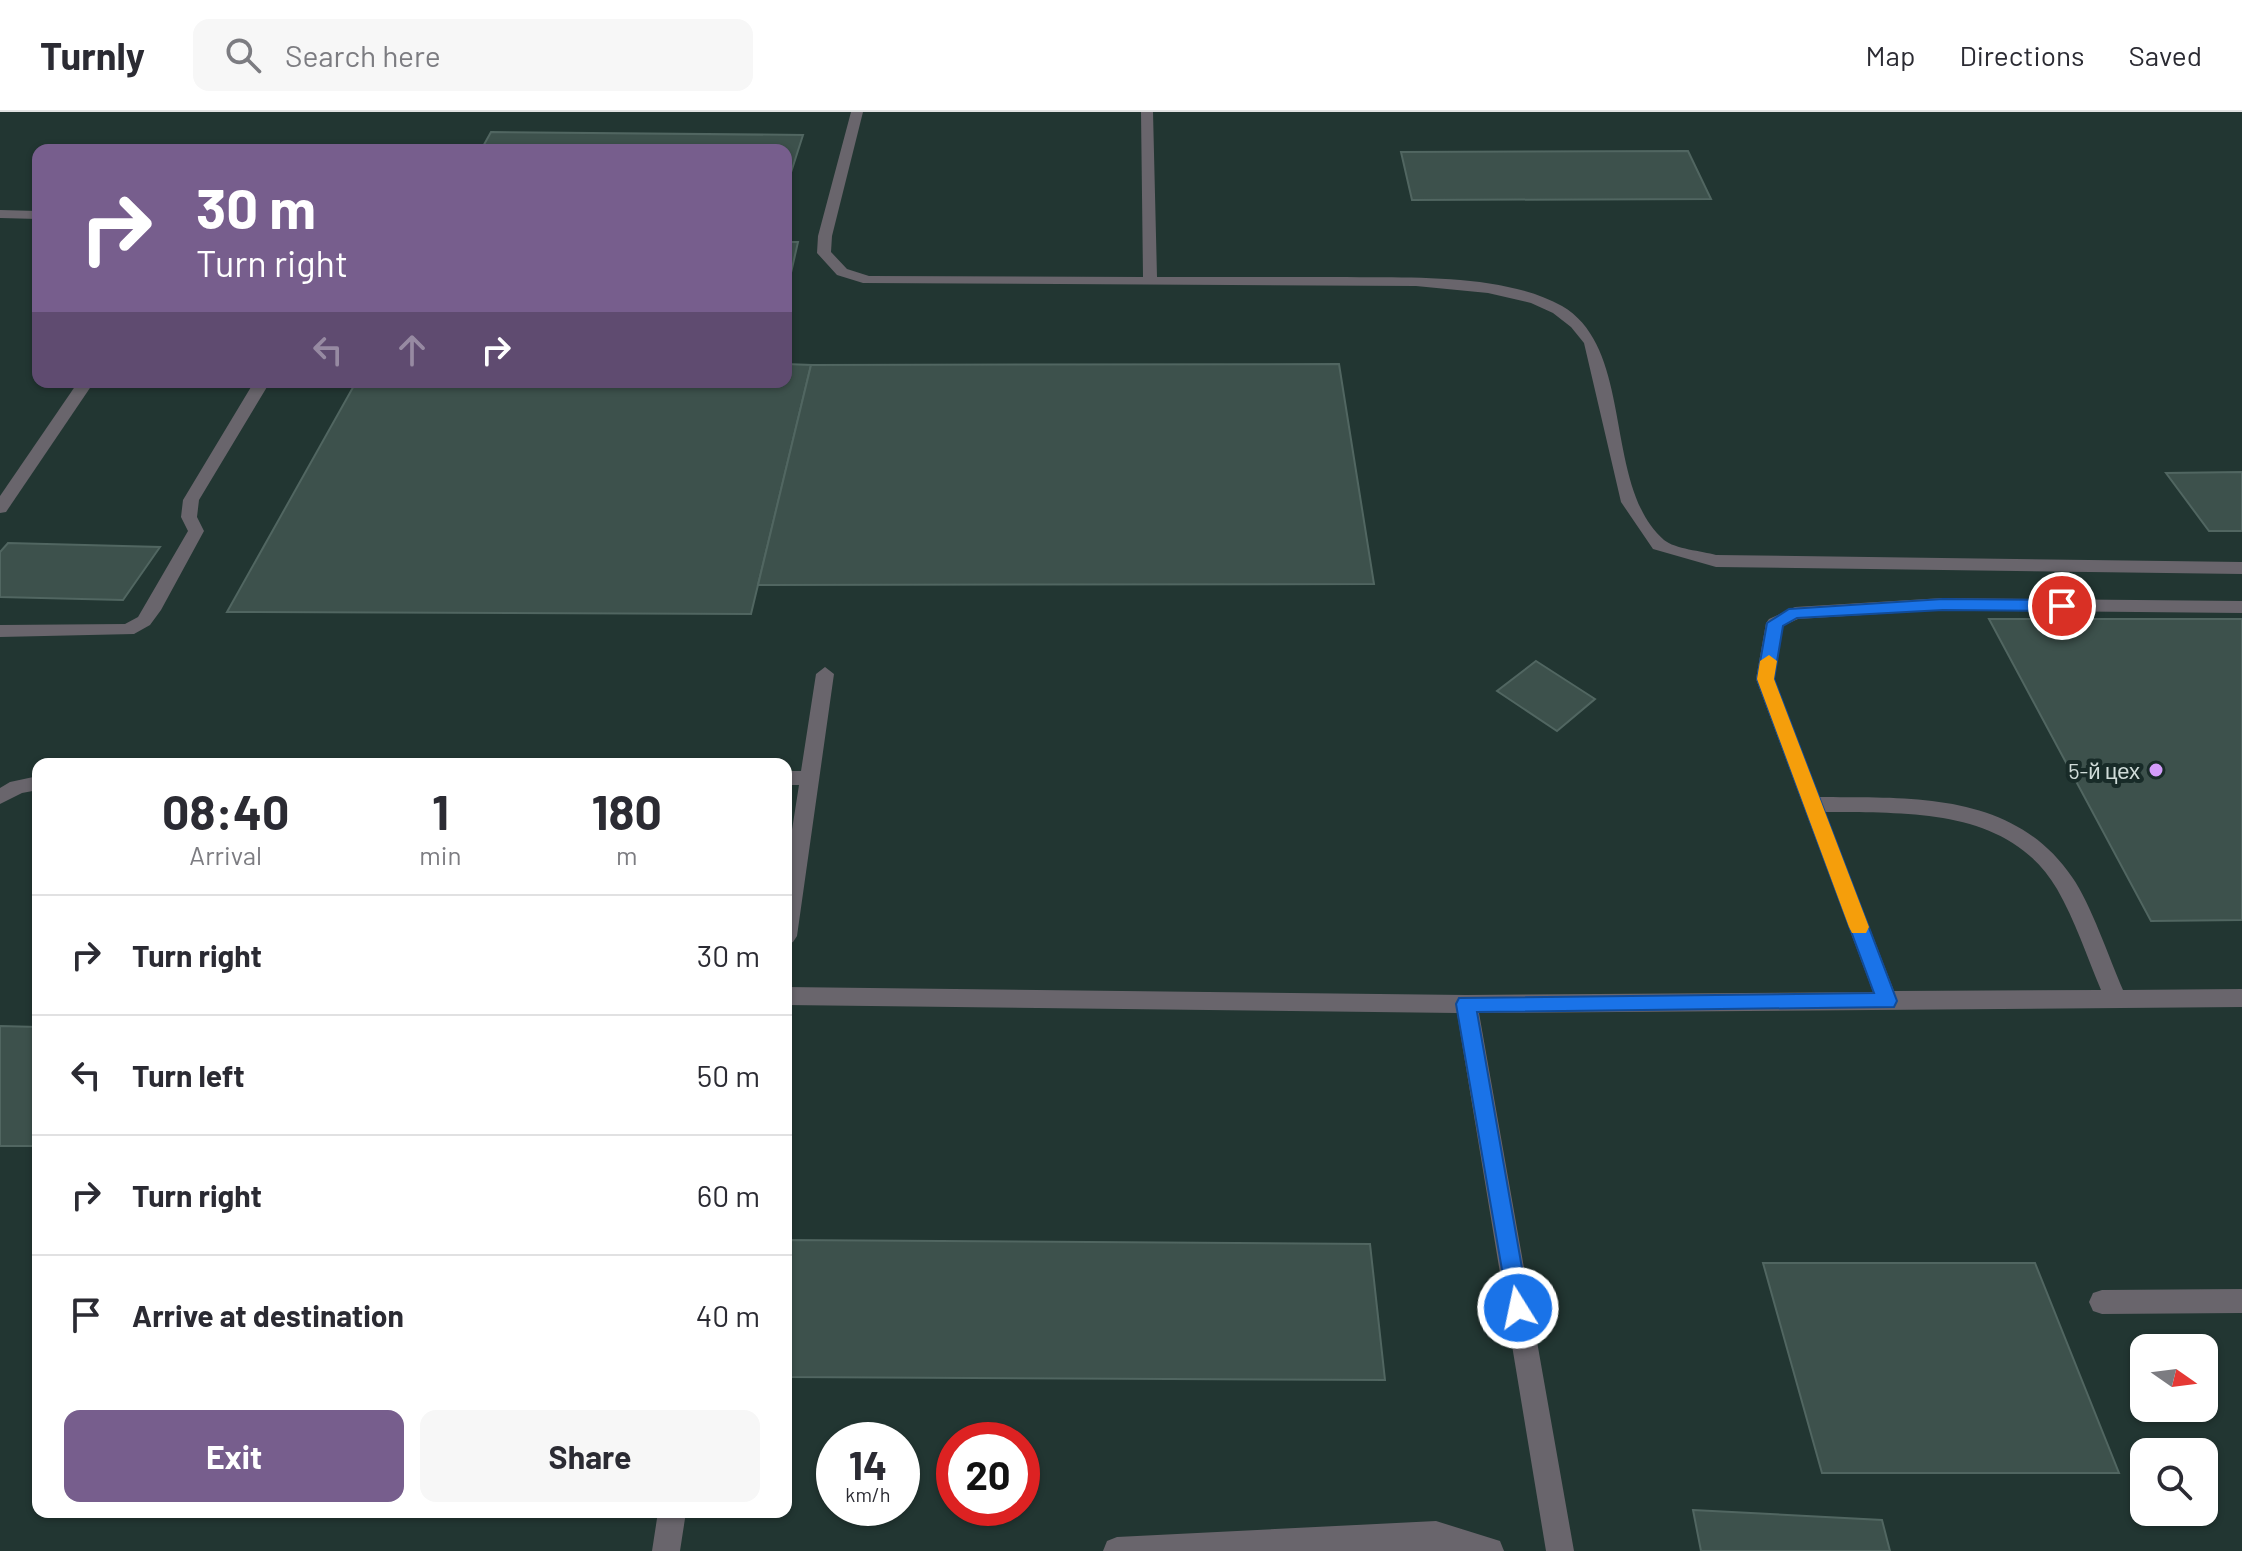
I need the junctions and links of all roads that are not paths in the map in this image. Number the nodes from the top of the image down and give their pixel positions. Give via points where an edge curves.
1 (857, 112) edge
2 (1147, 112) edge
3 (0, 214) edge
4 (32, 215) edge
5 (1150, 281) junction
6 (82, 388) edge
7 (258, 388) edge
8 (0, 508) edge
9 (2242, 568) edge
10 (2242, 607) edge
11 (0, 631) edge
12 (825, 674) dead end
13 (792, 778) edge
14 (810, 778) junction
15 (32, 784) edge
16 (0, 797) edge
17 (1813, 804) junction
18 (792, 896) edge
19 (792, 996) edge
20 (2242, 998) edge
21 (2116, 999) junction
22 (1887, 1001) junction
23 (1466, 1004) junction
24 (2242, 1301) edge
25 (2102, 1302) dead end
26 (671, 1518) edge
27 (666, 1551) edge
28 (1117, 1551) edge
29 (1490, 1551) edge
30 (1560, 1551) edge

1 - 5 lane via 824,244 824,253 842,272 868,280
2 - 5 lane
3 - 4 lane
5 - 9 lane via 1416,282 1498,291 1549,304 1580,324 1591,343 1629,502 1659,545 1716,561
6 - 8 lane
7 - 11 lane via 191,500 189,517 196,531 144,621 128,630
10 - 17 lane via 1943,604 1795,613 1775,623 1765,679
12 - 14 lane
13 - 14 lane
14 - 18 lane
15 - 16 lane
17 - 21 lane via 1921,806 1979,816 2035,848 2065,883
17 - 22 lane
19 - 23 lane
20 - 21 lane
21 - 22 lane
22 - 23 lane
23 - 30 lane
24 - 25 lane
26 - 27 lane
28 - 29 lane via 1436,1535

